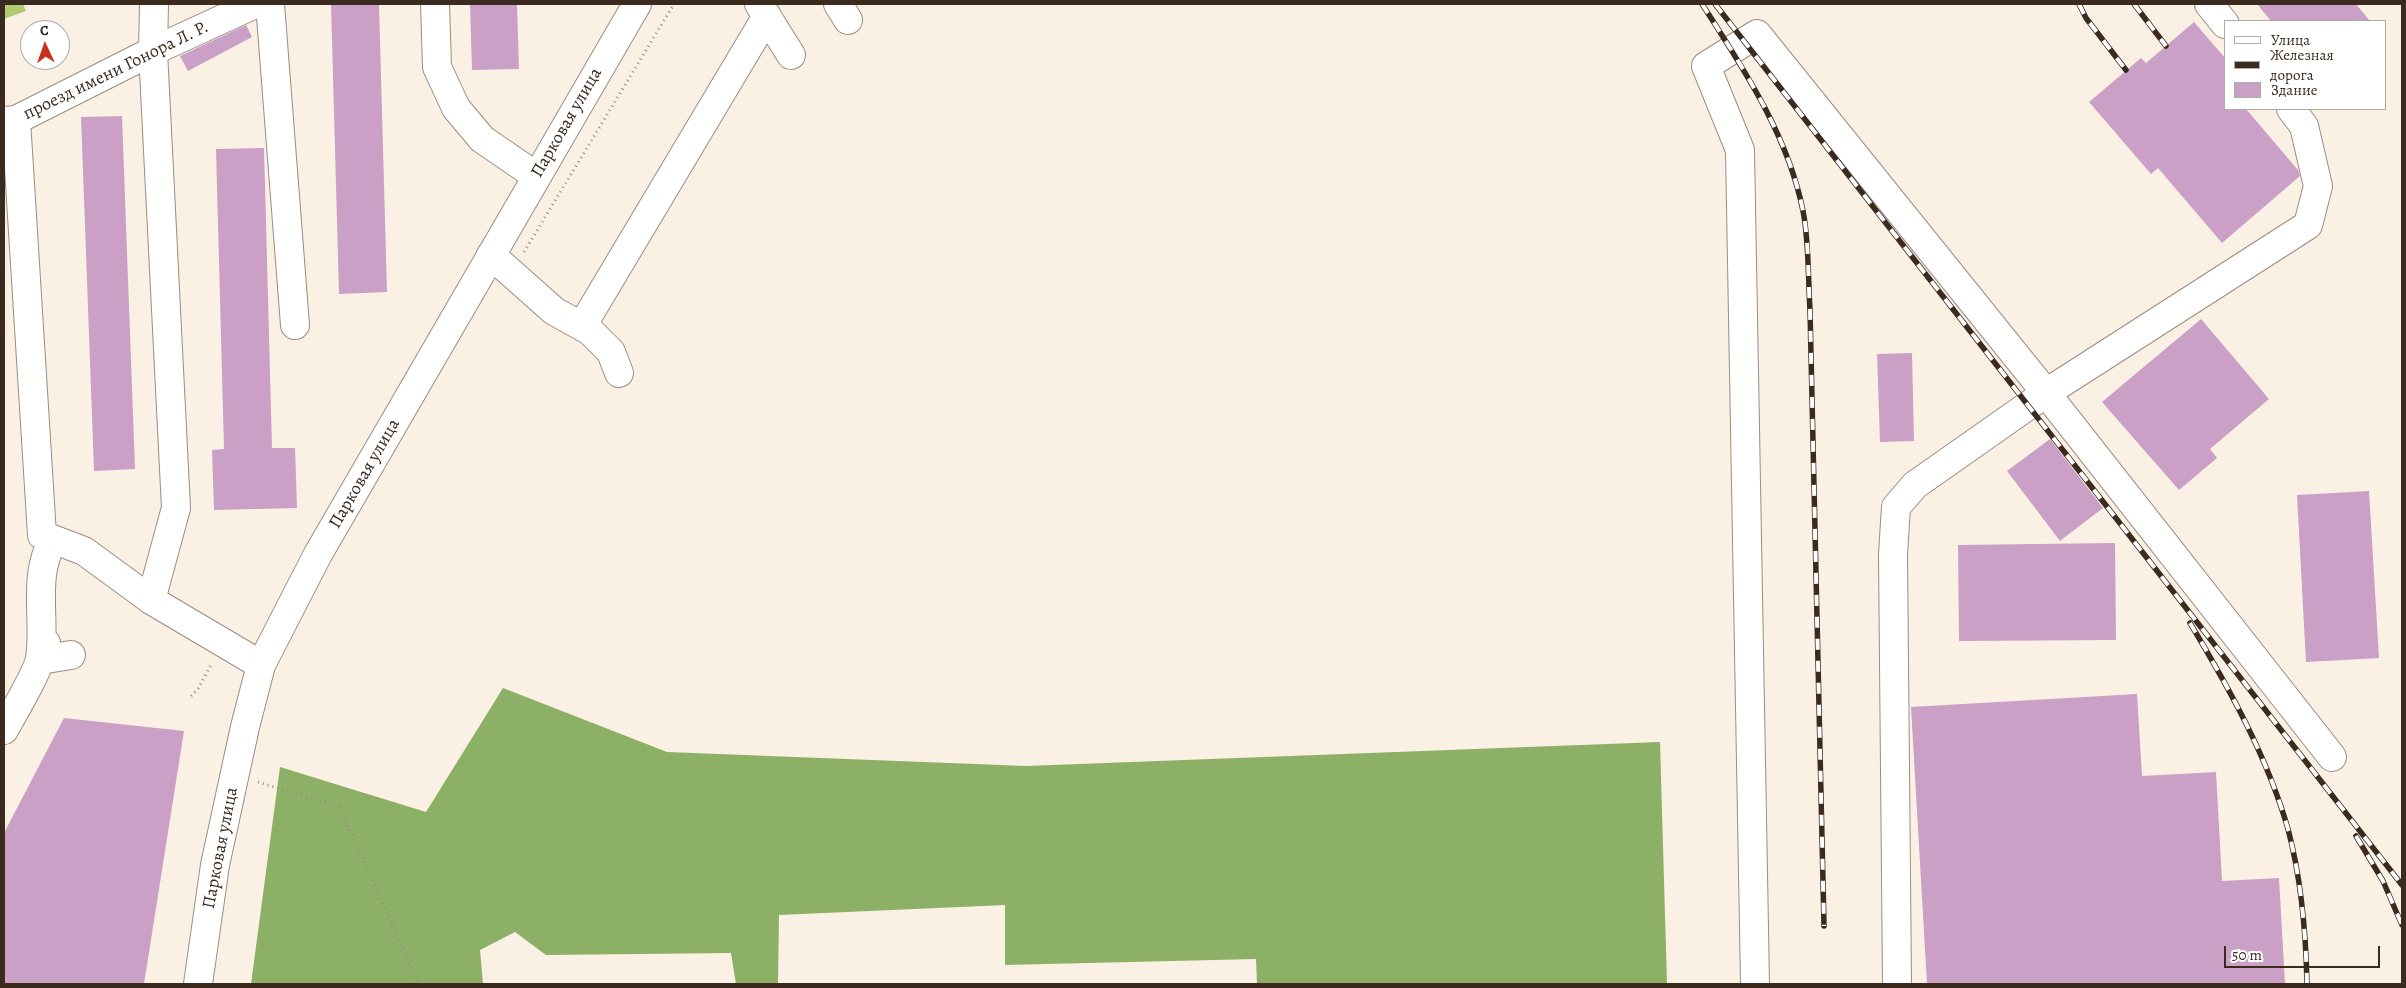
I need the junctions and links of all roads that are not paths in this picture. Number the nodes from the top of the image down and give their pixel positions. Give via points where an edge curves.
1 (154, 4) edge
2 (254, 4) edge
3 (270, 4) edge
4 (436, 4) edge
5 (637, 4) edge
6 (2209, 4) edge
7 (763, 10) edge
8 (2224, 23) edge
9 (153, 51) junction
10 (791, 55) dead end
11 (2291, 110) edge
12 (10, 120) edge
13 (536, 176) junction
14 (491, 256) junction
15 (295, 325) dead end
16 (582, 326) junction
17 (619, 373) dead end
18 (2046, 393) junction
19 (53, 541) junction
20 (84, 551) junction
21 (151, 600) junction
22 (71, 654) dead end
23 (40, 660) junction
24 (261, 665) junction
25 (4, 730) edge
26 (2332, 756) dead end
27 (198, 984) edge
28 (1755, 984) edge
29 (1897, 984) edge

1 - 9 main road
2 - 9 main road, проезд имени Гонора Л. Р.
3 - 15 main road
4 - 13 main road via 437,67 456,108 482,139
5 - 13 main road, Парковая улица
6 - 8 main road
7 - 10 main road
7 - 16 main road
9 - 12 main road, проезд имени Гонора Л. Р.
9 - 21 main road via 176,508
11 - 18 main road via 2304,126 2318,186 2308,225
12 - 19 main road via 42,535
13 - 14 main road, Парковая улица
14 - 16 main road via 554,311
14 - 24 main road, Парковая улица via 318,554
16 - 17 main road via 611,352
18 - 26 main road
18 - 28 main road via 1757,34 1706,66 1740,150
18 - 29 main road via 1915,485 1896,507 1893,563
19 - 20 main road
19 - 23 main road via 47,551 41,593
20 - 21 main road
20 - 23 main road via 67,559 60,570 60,602
21 - 24 main road
22 - 23 main road
23 - 25 main road
24 - 27 main road, Парковая улица via 244,727 215,865

